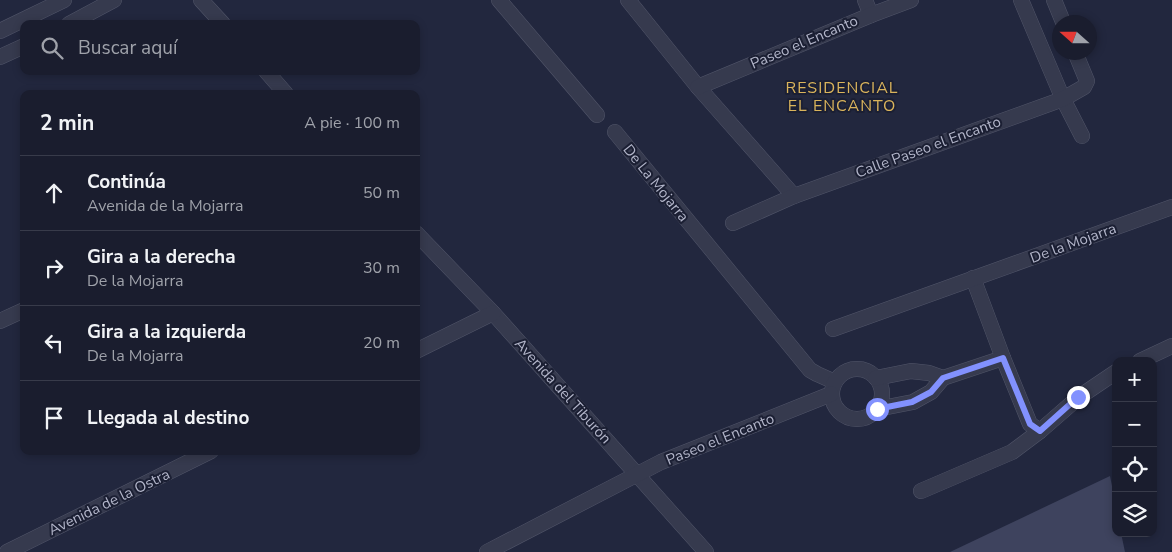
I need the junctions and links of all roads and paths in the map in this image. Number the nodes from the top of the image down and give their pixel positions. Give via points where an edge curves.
1 (64, 0) edge
2 (114, 0) edge
3 (201, 0) edge
4 (499, 0) edge
5 (628, 0) edge
6 (865, 0) edge
7 (911, 0) edge
8 (1021, 0) edge
9 (1054, 0) edge
10 (871, 15) junction
11 (1060, 15) edge
12 (23, 20) edge
13 (76, 20) edge
14 (219, 20) edge
15 (20, 21) edge
16 (0, 31) edge
17 (20, 48) edge
18 (0, 57) edge
19 (1078, 60) edge
20 (269, 75) edge
21 (698, 86) junction
22 (283, 90) edge
23 (1063, 99) junction
24 (597, 115) dead end
25 (615, 132) dead end
26 (1082, 136) dead end
27 (794, 196) junction
28 (1172, 207) edge
29 (733, 223) dead end
30 (420, 237) edge
31 (973, 278) junction
32 (20, 312) edge
33 (493, 313) junction
34 (0, 321) edge
35 (833, 329) dead end
36 (1172, 346) edge
37 (420, 348) edge
38 (1149, 357) edge
39 (1003, 358) junction
40 (1112, 375) edge
41 (876, 378) junction
42 (943, 378) junction
43 (833, 388) junction
44 (877, 409) junction
45 (1040, 431) junction
46 (204, 455) edge
47 (637, 474) junction
48 (921, 491) dead end
49 (7, 552) edge
50 (487, 552) edge
51 (706, 552) edge

1 - 12 street
2 - 13 street
3 - 14 street
4 - 24 street
5 - 21 street
6 - 10 street, Paseo el Encanto
7 - 10 street, Paseo el Encanto
8 - 23 street
9 - 11 street
10 - 21 street, Paseo el Encanto
15 - 16 street
17 - 18 street
19 - 23 street, Calle Paseo el Encanto via 1086,84
20 - 22 street
21 - 27 street
23 - 26 street
23 - 27 street, Calle Paseo el Encanto
25 - 43 street, De La Mojarra via 810,370
27 - 29 street, Calle Paseo el Encanto
28 - 31 street, De la Mojarra
30 - 33 street, Avenida del Tiburón
31 - 35 street, De la Mojarra
31 - 39 street
32 - 34 street
33 - 37 street
33 - 47 street, Avenida del Tiburón
36 - 38 street
39 - 42 street
39 - 45 street via 1030,424
40 - 45 street via 1078,397
41 - 42 street via 911,372
41 - 43 street via 866,370 854,369 843,373
41 - 44 street via 881,387
42 - 44 street via 931,392 912,402
43 - 44 street via 834,406 843,415 855,420 867,417
43 - 47 street, Paseo el Encanto
45 - 48 street via 1012,452
46 - 49 street, Avenida de la Ostra
47 - 50 street, Paseo el Encanto
47 - 51 street, Avenida del Tiburón

